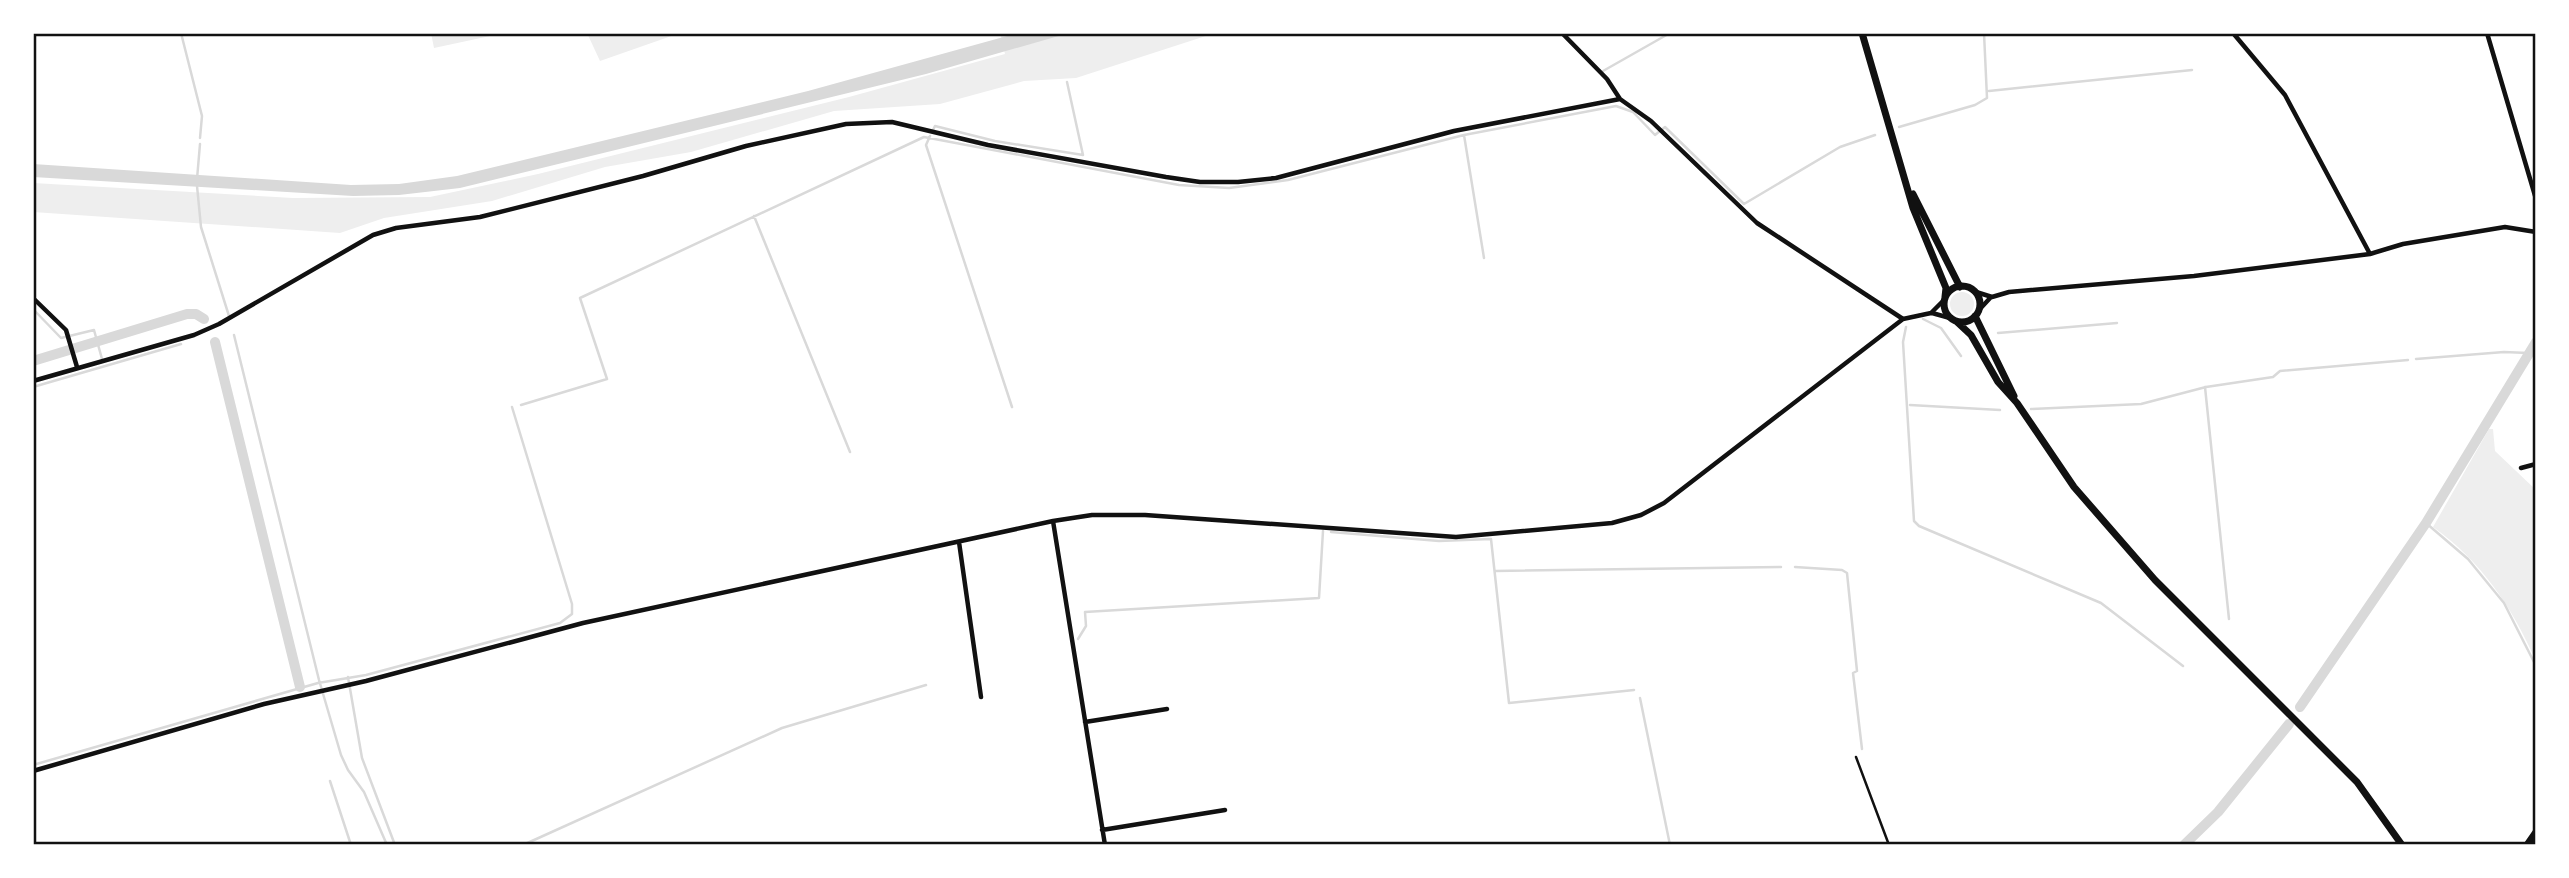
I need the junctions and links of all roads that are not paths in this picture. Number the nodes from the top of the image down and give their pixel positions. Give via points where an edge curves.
1 (1562, 33) edge
2 (1862, 33) edge
3 (2233, 33) edge
4 (2487, 33) edge
5 (1620, 99) junction
6 (1910, 188) junction
7 (2536, 199) edge
8 (2536, 232) edge
9 (2370, 254) junction
10 (1960, 287) junction
11 (1973, 291) junction
12 (1992, 297) junction
13 (33, 298) edge
14 (1945, 298) junction
15 (1931, 313) junction
16 (1977, 313) junction
17 (1903, 319) junction
18 (1953, 319) junction
19 (77, 367) junction
20 (33, 381) edge
21 (2017, 403) junction
22 (2536, 464) edge
23 (2521, 468) dead end
24 (1053, 521) junction
25 (959, 542) junction
26 (981, 697) dead end
27 (1167, 709) dead end
28 (1085, 722) junction
29 (1856, 757) dead end
30 (33, 771) edge
31 (1225, 810) dead end
32 (1102, 830) junction
33 (2536, 832) edge
34 (1105, 845) edge
35 (1889, 845) edge
36 (2402, 845) edge
37 (2527, 845) edge

1 - 5 street
2 - 6 main road
3 - 9 street via 2285,95
4 - 7 street
5 - 17 street via 1757,222
5 - 19 street via 1454,131 1276,178 1238,182 1166,177 988,145 892,122 846,124 480,217 396,228 351,247 194,335
6 - 10 main road
6 - 14 main road via 1913,208 1946,288
8 - 9 street via 2505,227 2477,230
9 - 12 street
10 - 11 main road
10 - 14 main road
11 - 12 street
11 - 16 main road via 1979,299
12 - 16 street
13 - 19 street via 67,334
14 - 15 street
14 - 18 main road via 1945,309
15 - 17 street
15 - 18 street
16 - 18 main road via 1966,321
16 - 21 main road
17 - 24 street via 1664,503 1612,523 1457,537 1145,515 1091,515
18 - 21 main road via 1971,335 1998,382
19 - 20 street
21 - 36 main road via 2074,487 2124,545 2357,782
22 - 23 street
24 - 25 street
24 - 28 street
25 - 26 street
25 - 30 street via 583,623 297,696
27 - 28 street
28 - 32 street
29 - 35 lane
31 - 32 street
32 - 34 street
33 - 37 main road

